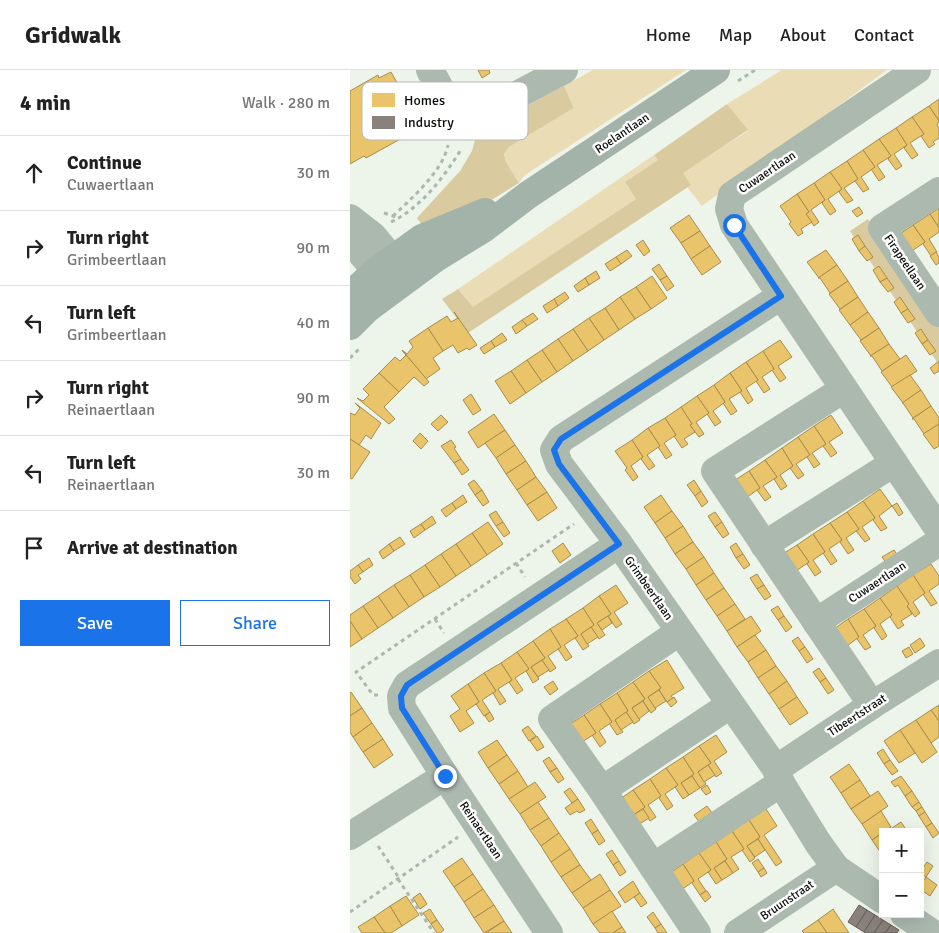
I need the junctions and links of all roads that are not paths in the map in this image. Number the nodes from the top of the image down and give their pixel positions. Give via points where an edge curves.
1 (430, 70) edge
2 (564, 70) edge
3 (716, 70) edge
4 (917, 70) edge
5 (437, 82) edge
6 (528, 87) edge
7 (939, 190) edge
8 (350, 218) edge
9 (361, 238) edge
10 (389, 271) junction
11 (350, 295) edge
12 (781, 296) junction
13 (937, 305) edge
14 (350, 326) edge
15 (844, 389) junction
16 (894, 462) junction
17 (938, 529) edge
18 (619, 544) junction
19 (764, 545) junction
20 (816, 622) junction
21 (679, 632) junction
22 (939, 664) edge
23 (730, 705) junction
24 (872, 705) junction
25 (445, 776) junction
26 (778, 776) junction
27 (602, 790) junction
28 (357, 831) edge
29 (653, 867) junction
30 (836, 868) junction
31 (879, 897) edge
32 (910, 918) edge
33 (549, 933) edge
34 (697, 933) edge
35 (738, 933) edge
36 (932, 933) edge

1 - 5 street
2 - 6 street
3 - 10 main road, Roelantlaan via 528,195 483,229
4 - 12 street, Cuwaertlaan via 732,196 729,208 734,225
7 - 13 street, Firapeellaan via 882,228
8 - 9 street
9 - 10 street
10 - 11 main road, Roelantlaan
10 - 14 main road, Roelantlaan via 367,309
12 - 15 street, Cuwaertlaan
12 - 18 street, Grimbeertlaan via 561,439 554,450 559,464
15 - 16 street, Cuwaertlaan
15 - 19 street via 715,471
16 - 17 street, Cuwaertlaan
16 - 19 street
17 - 20 street, Cuwaertlaan
18 - 21 street, Grimbeertlaan
18 - 25 street, Reinaertlaan via 407,685 401,696 402,708
19 - 20 street
20 - 24 street
21 - 23 street, Grimbeertlaan
21 - 27 street, Grimbeertlaan via 552,719
22 - 24 street, Tibeertstraat
23 - 26 street, Grimbeertlaan
23 - 27 street
24 - 26 street, Tibeertstraat
25 - 28 street
25 - 33 street, Reinaertlaan
26 - 29 street
26 - 30 street, Grimbeertlaan
27 - 29 street, Grimbeertlaan
29 - 34 street, Grimbeertlaan
30 - 31 street, Grimbeertlaan
30 - 35 street, Bruunstraat
32 - 36 street

